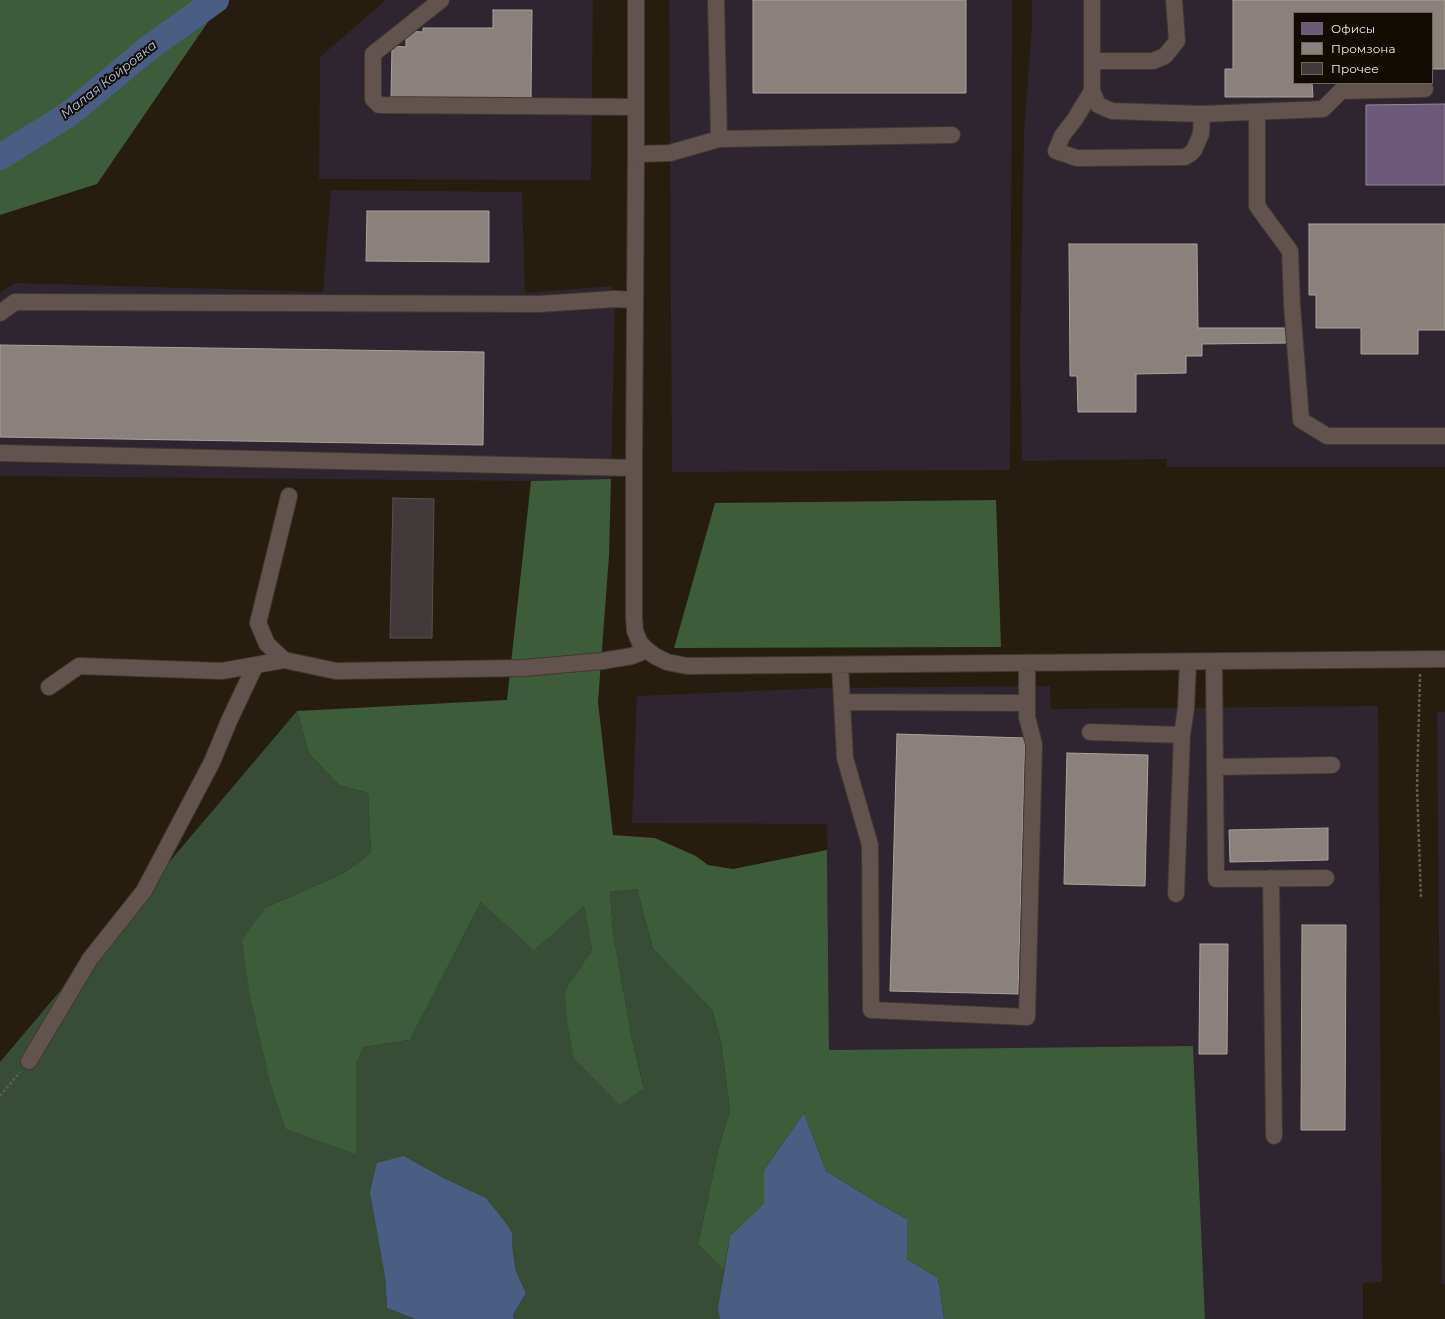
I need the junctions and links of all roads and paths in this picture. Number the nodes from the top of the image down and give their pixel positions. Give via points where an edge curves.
1 (441, 0) edge
2 (636, 0) edge
3 (716, 0) edge
4 (1092, 0) edge
5 (1174, 0) edge
6 (1092, 61) junction
7 (1425, 88) dead end
8 (1092, 90) junction
9 (636, 108) junction
10 (1257, 112) junction
11 (1202, 114) junction
12 (952, 135) dead end
13 (718, 140) junction
14 (636, 154) junction
15 (634, 300) junction
16 (0, 312) edge
17 (1445, 436) edge
18 (0, 453) edge
19 (634, 468) junction
20 (289, 496) dead end
21 (647, 650) junction
22 (1420, 659) junction
23 (1445, 659) edge
24 (284, 660) junction
25 (1188, 662) junction
26 (1214, 662) junction
27 (1027, 663) junction
28 (840, 665) junction
29 (255, 666) junction
30 (49, 687) dead end
31 (842, 702) junction
32 (1027, 703) junction
33 (1090, 732) dead end
34 (1182, 735) junction
35 (1332, 765) dead end
36 (1215, 767) junction
37 (1271, 878) junction
38 (1326, 878) dead end
39 (1176, 894) dead end
40 (1421, 898) dead end
41 (29, 1061) joint
42 (0, 1096) edge
43 (1274, 1136) dead end

1 - 9 street via 373,54 373,99 379,105
2 - 9 street
3 - 13 street
4 - 6 street
5 - 6 street via 1177,41 1165,56 1153,61
6 - 8 street
7 - 10 street via 1340,92 1323,109
8 - 11 street via 1098,105 1112,111
8 - 11 street via 1062,136 1056,151 1077,158 1185,157 1194,150 1201,134
9 - 14 street
10 - 11 street
10 - 17 street via 1257,206 1290,251 1301,420 1327,436
12 - 13 street
13 - 14 street via 670,154
14 - 15 street
15 - 16 street via 539,304 16,302
15 - 19 street
18 - 19 street
19 - 21 street via 635,631 640,643
20 - 24 street via 258,623 268,644
21 - 24 street via 609,660 524,668 336,671
21 - 28 street via 667,662 687,666
22 - 23 street
22 - 26 street
22 - 40 path via 1417,786
24 - 29 street
25 - 26 street
25 - 27 street
25 - 34 street
26 - 36 street
27 - 28 street
27 - 32 street
28 - 31 street
29 - 30 street via 222,671 79,666
29 - 41 street via 212,762 144,891 90,959
31 - 32 street
31 - 32 street via 845,758 870,845 871,1010 1027,1017 1034,744 1027,717
33 - 34 street
34 - 39 street
35 - 36 street
36 - 37 street via 1216,879
37 - 38 street
37 - 43 street
41 - 42 path

